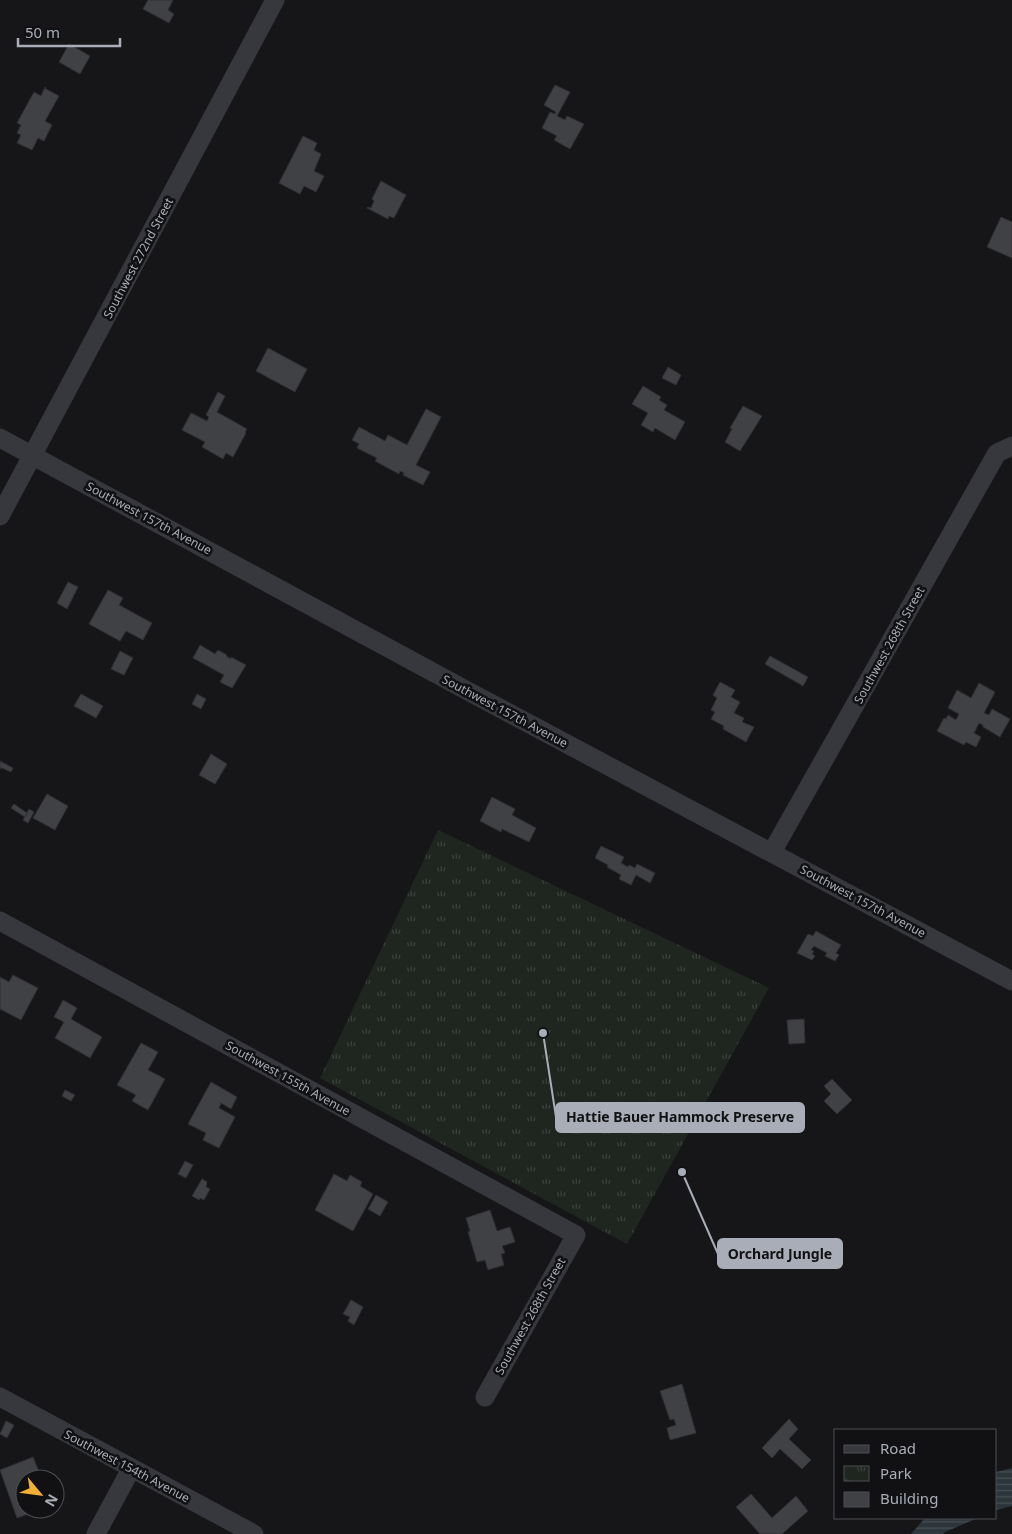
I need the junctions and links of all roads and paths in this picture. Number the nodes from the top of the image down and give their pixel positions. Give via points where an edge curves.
1 (275, 0) edge
2 (0, 438) edge
3 (1012, 446) edge
4 (33, 455) junction
5 (0, 516) edge
6 (772, 852) junction
7 (0, 921) edge
8 (1012, 981) edge
9 (576, 1235) joint
10 (0, 1397) edge
11 (485, 1397) dead end
12 (131, 1469) junction
13 (96, 1534) edge
14 (254, 1534) edge

1 - 4 street, Southwest 272nd Street
2 - 4 street, Southwest 157th Avenue
3 - 6 street, Southwest 268th Street via 997,453
4 - 5 street, Southwest 272nd Street
4 - 6 street, Southwest 157th Avenue
6 - 8 street, Southwest 157th Avenue
7 - 9 street, Southwest 155th Avenue
9 - 11 street, Southwest 268th Street
10 - 12 street, Southwest 154th Avenue
12 - 13 street
12 - 14 street, Southwest 154th Avenue

